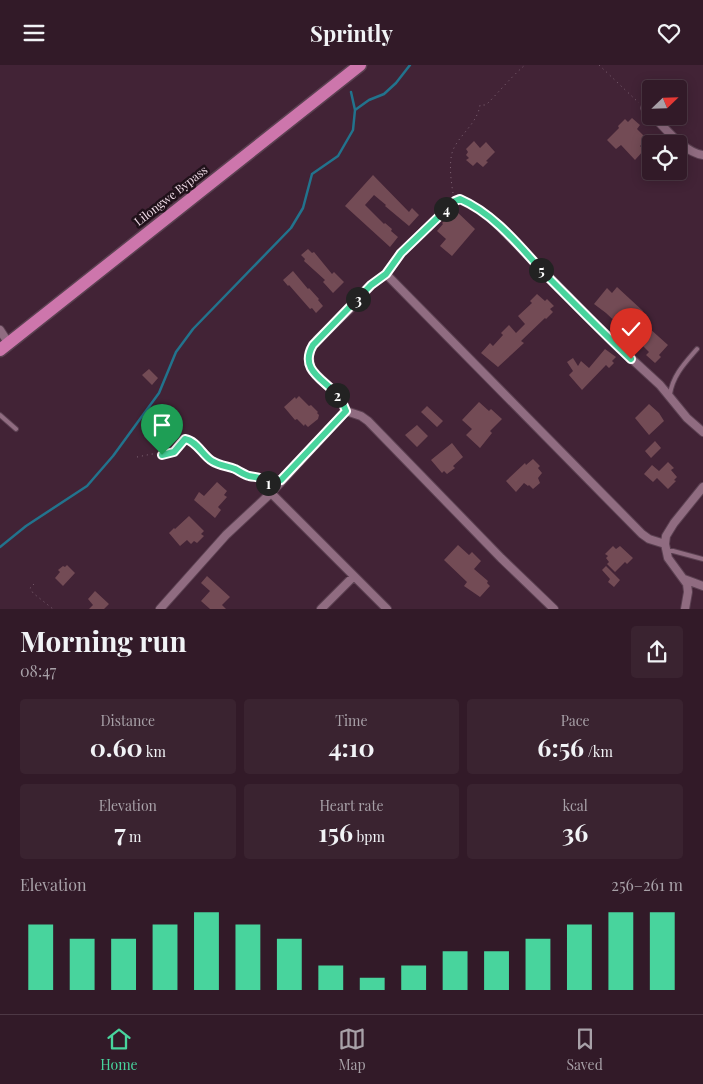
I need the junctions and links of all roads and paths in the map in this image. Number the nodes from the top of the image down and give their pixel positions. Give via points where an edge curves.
1 (360, 65) edge
2 (525, 65) edge
3 (599, 65) edge
4 (642, 105) edge
5 (663, 125) edge
6 (703, 155) edge
7 (455, 201) junction
8 (386, 274) junction
9 (0, 330) edge
10 (4, 347) edge
11 (697, 349) dead end
12 (670, 394) junction
13 (346, 411) junction
14 (0, 415) edge
15 (16, 429) dead end
16 (703, 432) edge
17 (136, 457) dead end
18 (281, 480) junction
19 (703, 487) edge
20 (271, 493) junction
21 (665, 547) junction
22 (703, 559) edge
23 (354, 576) junction
24 (684, 579) junction
25 (34, 584) dead end
26 (703, 586) edge
27 (53, 609) edge
28 (160, 609) edge
29 (321, 609) edge
30 (387, 609) edge
31 (554, 609) edge
32 (685, 609) edge

1 - 10 main road, Lilongwe Bypass
2 - 7 path via 486,105 480,105 479,114 452,152 450,168
3 - 4 path
5 - 6 street via 688,149
7 - 8 street via 401,253
7 - 12 street via 460,199 468,203 494,221 610,339
8 - 13 street via 371,285 310,350 311,369 339,397
8 - 21 street via 642,534
9 - 10 street
11 - 12 lane via 680,369
12 - 16 street via 687,418
13 - 18 street
13 - 31 street via 368,421
14 - 15 lane
17 - 18 path via 169,454 185,439 211,461 226,468 258,476 267,483
18 - 20 street
19 - 21 street via 674,523 666,536
20 - 23 street
20 - 28 street via 226,535
21 - 22 lane
21 - 24 street via 672,566
23 - 29 street
23 - 30 street
24 - 26 street
24 - 32 street via 688,592
25 - 27 path via 30,588 33,593

